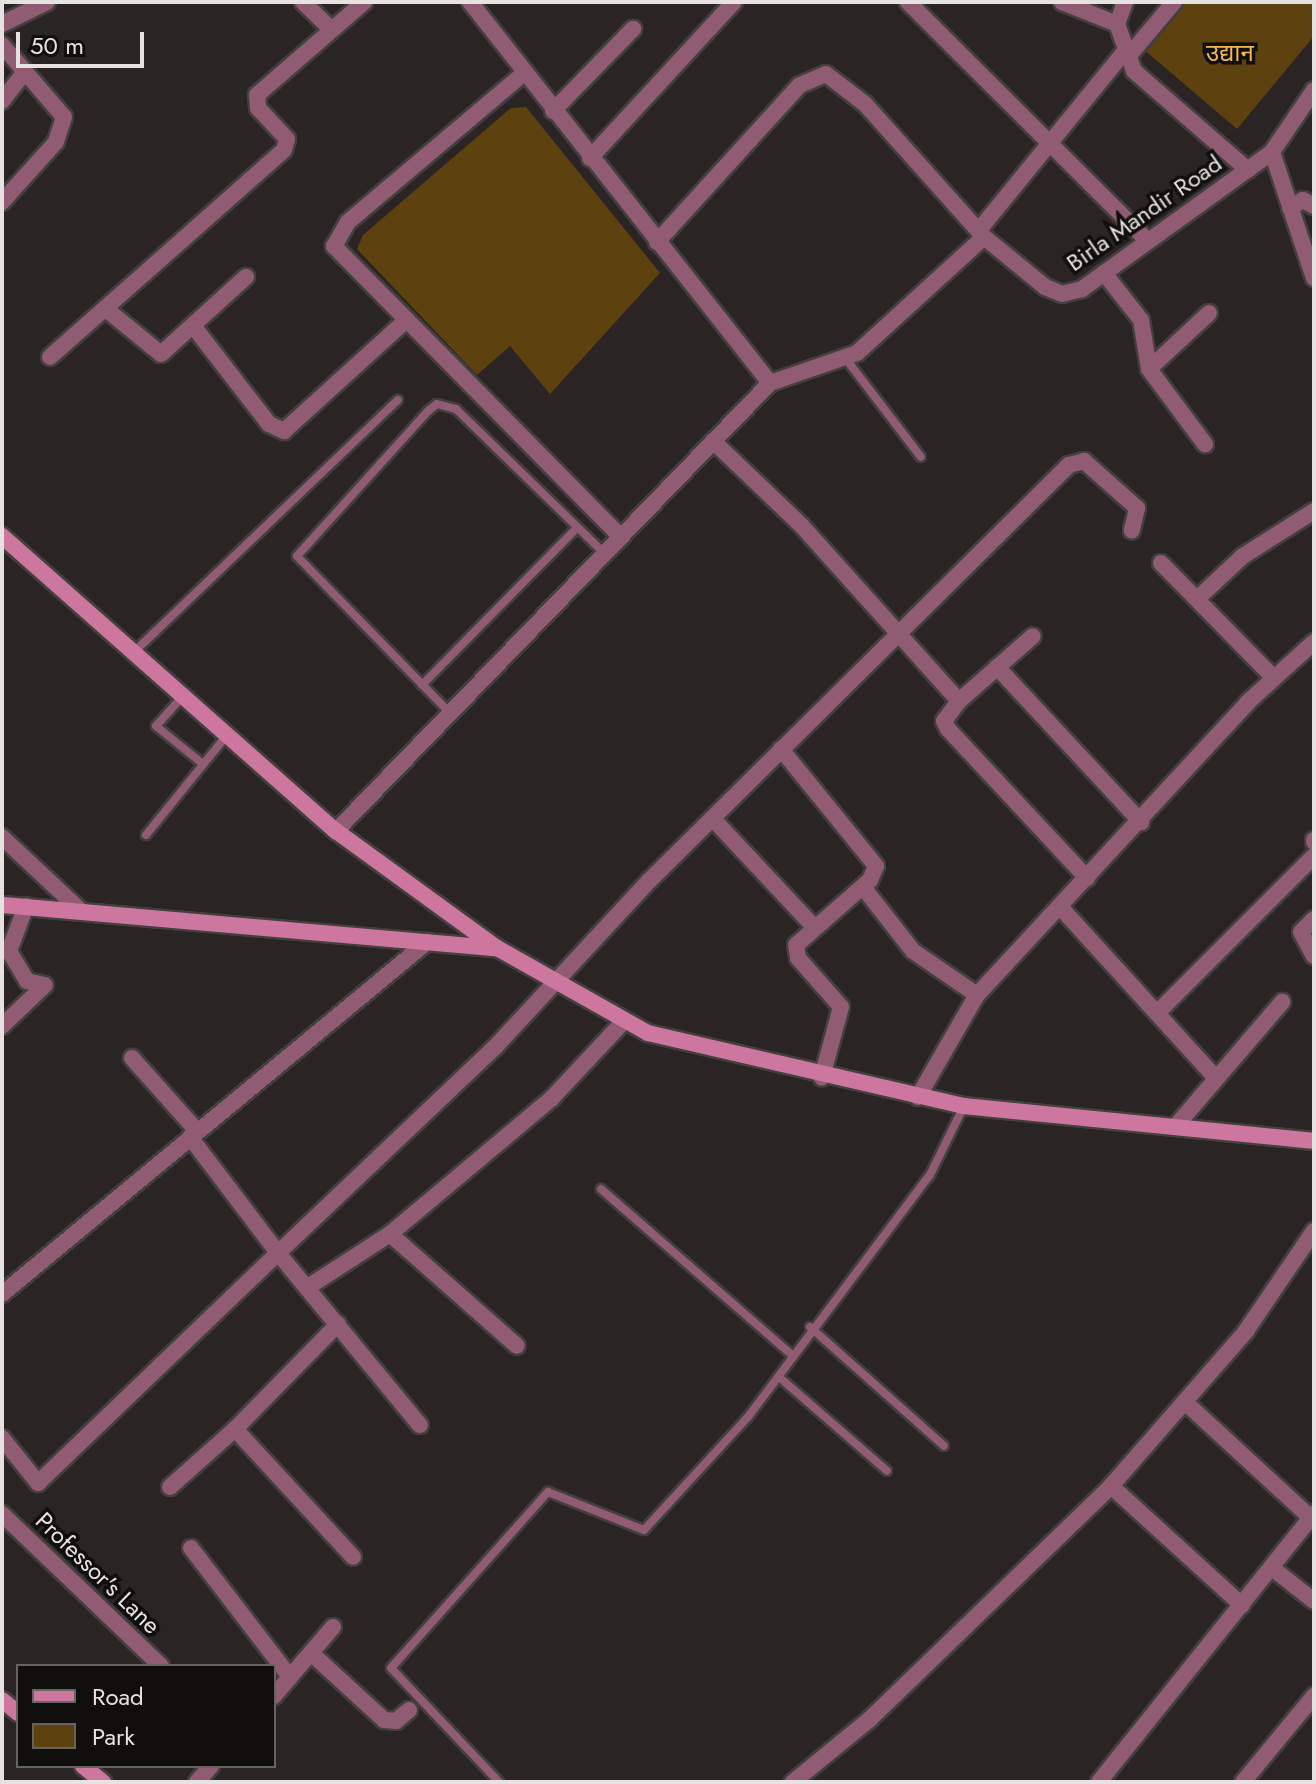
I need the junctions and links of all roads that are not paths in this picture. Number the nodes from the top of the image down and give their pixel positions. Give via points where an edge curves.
1 (47, 2) edge
2 (303, 2) edge
3 (364, 2) edge
4 (470, 2) edge
5 (734, 2) edge
6 (908, 2) edge
7 (1062, 2) edge
8 (1125, 2) edge
9 (1174, 2) edge
10 (2, 24) edge
11 (1117, 24) junction
12 (331, 29) junction
13 (633, 29) dead end
14 (2, 45) edge
15 (1126, 55) junction
16 (25, 72) junction
17 (523, 74) junction
18 (1314, 90) edge
19 (2, 101) edge
20 (553, 111) junction
21 (1050, 144) junction
22 (1272, 152) junction
23 (590, 158) junction
24 (1248, 170) junction
25 (2, 202) edge
26 (1314, 206) edge
27 (1290, 208) junction
28 (982, 234) junction
29 (1147, 240) junction
30 (657, 242) junction
31 (1104, 273) junction
32 (246, 277) dead end
33 (1314, 278) edge
34 (106, 309) junction
35 (1209, 313) dead end
36 (404, 322) junction
37 (194, 327) junction
38 (50, 357) dead end
39 (846, 359) junction
40 (1149, 369) junction
41 (770, 383) junction
42 (398, 400) dead end
43 (713, 441) junction
44 (1205, 444) dead end
45 (921, 457) dead end
46 (1314, 511) edge
47 (577, 528) junction
48 (1132, 530) dead end
49 (2, 536) edge
50 (621, 537) junction
51 (605, 554) junction
52 (1161, 563) dead end
53 (1197, 599) junction
54 (897, 635) junction
55 (1033, 636) dead end
56 (1314, 642) edge
57 (134, 653) junction
58 (997, 667) junction
59 (1274, 678) junction
60 (422, 685) junction
61 (183, 696) junction
62 (959, 701) junction
63 (450, 713) junction
64 (227, 735) junction
65 (781, 749) junction
66 (203, 764) junction
67 (714, 820) junction
68 (1141, 822) junction
69 (336, 831) junction
70 (146, 835) dead end
71 (2, 837) edge
72 (1314, 856) edge
73 (1087, 878) junction
74 (863, 887) junction
75 (2, 905) edge
76 (26, 906) junction
77 (1062, 909) junction
78 (81, 911) junction
79 (1314, 919) edge
80 (814, 927) junction
81 (427, 942) junction
82 (497, 948) junction
83 (1314, 956) edge
84 (552, 981) junction
85 (977, 995) junction
86 (1282, 1002) dead end
87 (1157, 1013) junction
88 (624, 1021) junction
89 (2, 1026) edge
90 (132, 1058) dead end
91 (1213, 1075) junction
92 (822, 1077) junction
93 (918, 1097) junction
94 (964, 1106) junction
95 (1175, 1127) junction
96 (194, 1134) junction
97 (1314, 1141) edge
98 (601, 1189) dead end
99 (1314, 1231) edge
100 (390, 1234) junction
101 (278, 1253) junction
102 (308, 1287) junction
103 (2, 1294) edge
104 (338, 1324) junction
105 (810, 1327) junction
106 (517, 1346) dead end
107 (791, 1354) junction
108 (779, 1377) junction
109 (1186, 1403) junction
110 (420, 1425) dead end
111 (235, 1429) junction
112 (2, 1438) edge
113 (944, 1446) dead end
114 (887, 1471) dead end
115 (1111, 1486) junction
116 (170, 1487) dead end
117 (2, 1514) edge
118 (1312, 1516) edge
119 (191, 1548) dead end
120 (353, 1557) dead end
121 (1272, 1568) junction
122 (1314, 1601) edge
123 (1242, 1605) junction
124 (333, 1627) dead end
125 (311, 1653) junction
126 (159, 1664) edge
127 (290, 1677) junction
128 (276, 1694) edge
129 (1314, 1696) edge
130 (409, 1710) dead end
131 (86, 1768) edge
132 (103, 1782) edge
133 (499, 1782) edge
134 (793, 1782) edge
135 (1099, 1782) edge
136 (1243, 1782) edge

1 - 10 street
2 - 12 street
3 - 12 street
4 - 17 street
5 - 23 street
6 - 21 street
7 - 11 street
8 - 11 street
9 - 15 street
11 - 15 street
12 - 34 street via 257,95 258,108 287,139 284,150
13 - 20 street
14 - 16 street
15 - 21 street
15 - 24 street via 1162,99
16 - 19 street
16 - 25 street via 56,105 63,129
17 - 20 street
17 - 36 street via 338,234 339,258
18 - 22 street, Birla Mandir Road
20 - 23 street
21 - 28 street
21 - 29 street
22 - 24 street, Birla Mandir Road
22 - 27 street
23 - 30 street
24 - 29 street, Birla Mandir Road
26 - 27 street via 1303,200
27 - 33 street
28 - 30 street via 865,104 826,74 800,85
28 - 31 street, Birla Mandir Road via 1062,294
28 - 39 street via 884,334
29 - 31 street, Birla Mandir Road
30 - 41 street
31 - 40 street via 1141,320
32 - 37 street
34 - 37 street via 153,352 170,350
34 - 38 street
35 - 40 street
36 - 37 street via 284,431 269,424
36 - 50 street
39 - 41 street
39 - 45 lane
40 - 44 street
41 - 43 street
42 - 57 lane
43 - 50 street
43 - 54 street via 801,525
46 - 53 street via 1243,556
47 - 51 lane
47 - 60 lane
47 - 60 lane via 456,409 437,404 428,411 297,556
48 - 54 street via 1137,508 1076,461
49 - 57 main road
50 - 51 street
51 - 63 street
52 - 53 street
53 - 59 street
54 - 62 street
54 - 65 street
55 - 58 street
56 - 59 street
57 - 61 main road
58 - 62 street
58 - 68 street
59 - 68 street
60 - 63 lane
61 - 64 main road
61 - 66 lane via 156,726
62 - 73 street via 944,721 948,729
63 - 69 street
64 - 66 lane
64 - 69 main road
65 - 67 street
65 - 74 street via 871,853 876,866
66 - 70 lane
67 - 80 street
67 - 84 street
68 - 73 street
69 - 82 main road
71 - 78 street
72 - 87 street
73 - 77 street
74 - 80 street
74 - 85 street via 913,951
75 - 76 main road
76 - 78 main road
76 - 89 street via 9,951 27,981 45,985
77 - 85 street
77 - 87 street
78 - 81 main road
79 - 83 street via 1301,932
80 - 92 street via 794,952 842,1016
81 - 82 main road
81 - 96 street
82 - 84 main road
84 - 88 main road
84 - 101 street via 497,1045
85 - 93 street
86 - 91 street
87 - 91 street
88 - 92 main road via 672,1041
88 - 100 street via 552,1098
90 - 96 street
91 - 95 street
92 - 93 main road
93 - 94 main road
94 - 95 main road
94 - 105 lane via 930,1175
95 - 97 main road
96 - 101 street
96 - 103 street
98 - 107 lane
99 - 109 street
100 - 102 street
100 - 106 street
101 - 102 street
101 - 112 street via 38,1483
102 - 104 street
104 - 110 street
104 - 111 street
105 - 107 lane
105 - 113 lane
107 - 108 lane
108 - 114 lane
108 - 133 lane via 644,1530 548,1492 391,1668
109 - 115 street
109 - 118 street
111 - 116 street
111 - 120 street
115 - 123 street
115 - 134 street via 870,1719
117 - 126 street, Professor's Lane
118 - 121 street
119 - 127 street
121 - 122 street
121 - 123 street
123 - 135 street
124 - 125 street
125 - 127 street
125 - 130 street via 384,1720 396,1721
127 - 128 street
129 - 136 street
131 - 132 main road

